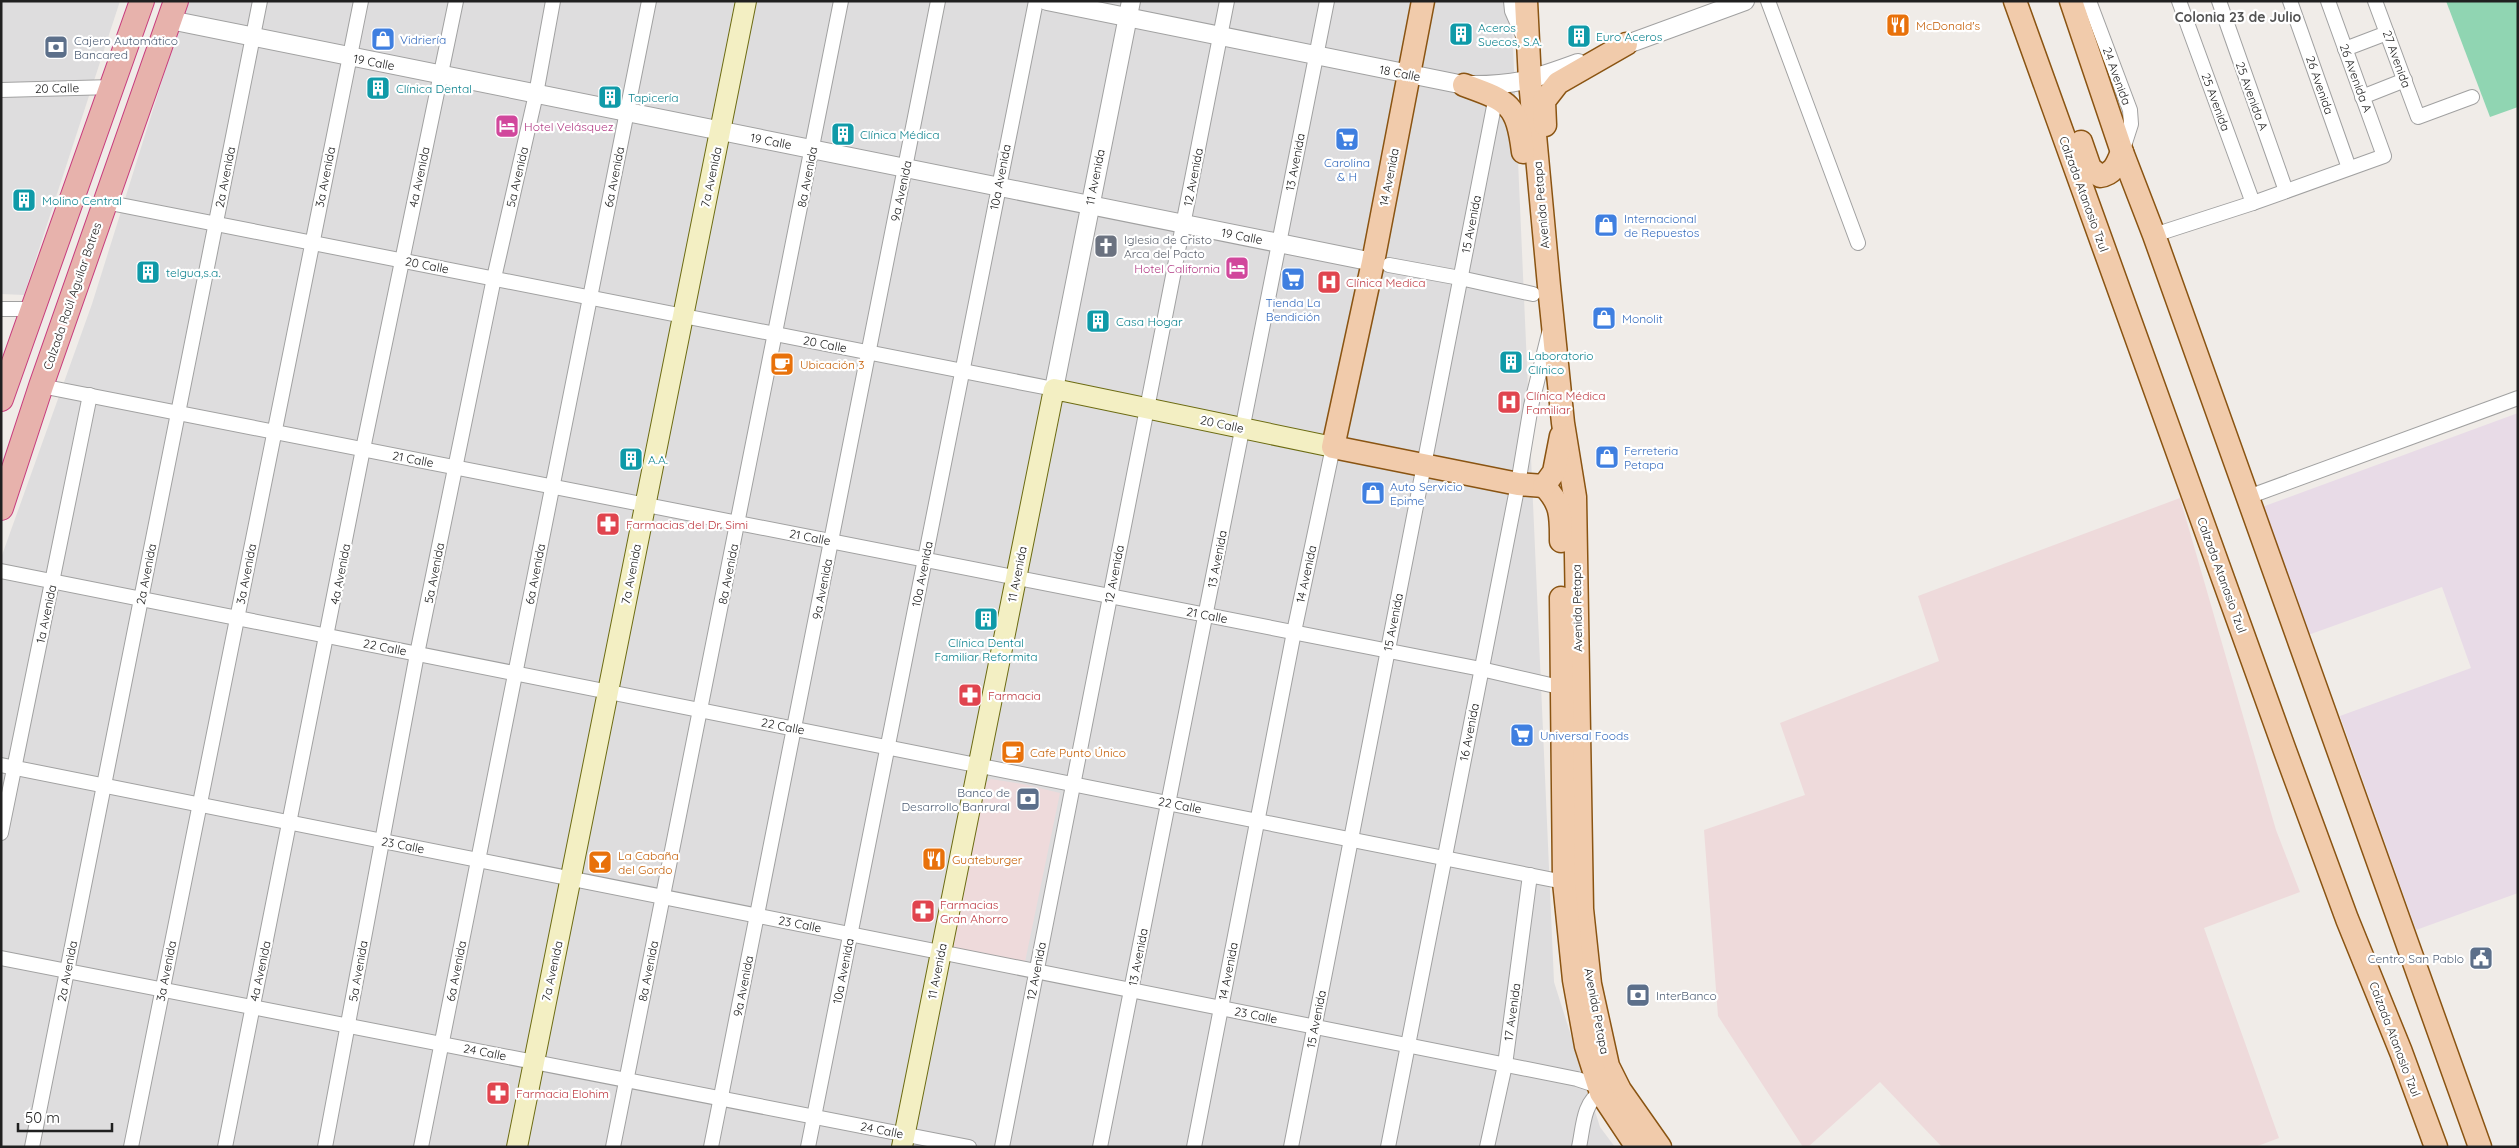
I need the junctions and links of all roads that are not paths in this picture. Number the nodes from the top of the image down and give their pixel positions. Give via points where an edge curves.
1 (142, 1) edge
2 (260, 1) edge
3 (360, 1) edge
4 (456, 1) edge
5 (553, 1) edge
6 (649, 1) edge
7 (746, 1) edge
8 (842, 1) edge
9 (938, 1) edge
10 (1036, 1) edge
11 (1047, 1) edge
12 (1227, 1) edge
13 (1327, 1) edge
14 (1423, 1) edge
15 (1511, 1) edge
16 (1526, 1) edge
17 (1745, 1) edge
18 (1768, 1) edge
19 (2015, 1) edge
20 (2070, 1) edge
21 (2089, 1) edge
22 (2179, 1) edge
23 (2219, 1) edge
24 (2290, 1) edge
25 (2328, 1) edge
26 (2375, 1) edge
27 (1129, 9) edge
28 (173, 11) edge
29 (2387, 33) junction
30 (1220, 36) junction
31 (253, 37) junction
32 (2029, 40) junction
33 (1626, 44) junction
34 (2345, 49) junction
35 (1529, 53) junction
36 (1316, 56) junction
37 (349, 57) junction
38 (1408, 74) junction
39 (440, 75) junction
40 (2404, 80) junction
41 (1530, 81) junction
42 (1464, 85) junction
43 (112, 87) junction
44 (1, 90) edge
45 (536, 94) junction
46 (1496, 96) junction
47 (2362, 97) junction
48 (2472, 97) dead end
49 (627, 112) junction
50 (721, 131) junction
51 (813, 150) junction
52 (2122, 152) junction
53 (905, 168) junction
54 (2349, 168) junction
55 (998, 187) junction
56 (2286, 191) junction
57 (105, 202) junction
58 (2253, 203) junction
59 (1090, 204) junction
60 (216, 224) junction
61 (1183, 224) junction
62 (2154, 235) junction
63 (312, 243) junction
64 (1279, 243) junction
65 (1858, 243) dead end
66 (402, 260) junction
67 (1380, 263) junction
68 (494, 278) junction
69 (1460, 278) junction
70 (1541, 290) junction
71 (590, 297) junction
72 (1, 308) edge
73 (33, 309) junction
74 (682, 315) junction
75 (1552, 317) junction
76 (776, 334) junction
77 (869, 352) junction
78 (962, 370) junction
79 (41, 386) junction
80 (1054, 388) junction
81 (90, 395) junction
82 (2518, 398) edge
83 (1, 400) edge
84 (1147, 408) junction
85 (178, 412) junction
86 (1563, 423) junction
87 (1242, 428) junction
88 (274, 431) junction
89 (1334, 447) junction
90 (364, 449) junction
91 (1424, 464) junction
92 (456, 467) junction
93 (1518, 484) junction
94 (553, 486) junction
95 (1544, 486) junction
96 (2248, 497) junction
97 (644, 504) junction
98 (1, 508) edge
99 (738, 523) junction
100 (831, 541) junction
101 (925, 559) junction
102 (1, 571) edge
103 (1016, 577) junction
104 (52, 581) junction
105 (1110, 596) junction
106 (141, 599) junction
107 (1206, 615) junction
108 (237, 618) junction
109 (1294, 632) junction
110 (328, 636) junction
111 (1388, 650) junction
112 (418, 654) junction
113 (1482, 669) junction
114 (515, 673) junction
115 (1570, 689) junction
116 (608, 692) junction
117 (701, 710) junction
118 (794, 729) junction
119 (886, 747) junction
120 (979, 765) junction
121 (8, 766) edge
122 (1073, 784) junction
123 (104, 785) junction
124 (1168, 803) junction
125 (200, 804) junction
126 (1256, 821) junction
127 (291, 822) junction
128 (1, 833) edge
129 (381, 840) junction
130 (1351, 840) junction
131 (1444, 858) junction
132 (478, 860) junction
133 (1530, 875) junction
134 (571, 878) junction
135 (1564, 882) junction
136 (663, 897) junction
137 (757, 916) junction
138 (851, 934) junction
139 (941, 952) junction
140 (1, 958) edge
141 (67, 971) junction
142 (1036, 971) junction
143 (163, 990) junction
144 (1131, 990) junction
145 (252, 1007) junction
146 (1221, 1008) junction
147 (348, 1026) junction
148 (1314, 1027) junction
149 (441, 1044) junction
150 (1408, 1046) junction
151 (533, 1062) junction
152 (1505, 1065) junction
153 (627, 1080) junction
154 (1599, 1090) junction
155 (720, 1098) junction
156 (2469, 1112) junction
157 (814, 1116) junction
158 (904, 1140) edge
159 (32, 1147) edge
160 (131, 1147) edge
161 (225, 1147) edge
162 (325, 1147) edge
163 (421, 1147) edge
164 (517, 1147) edge
165 (613, 1147) edge
166 (711, 1147) edge
167 (808, 1147) edge
168 (969, 1147) edge
169 (1002, 1147) edge
170 (1100, 1147) edge
171 (1194, 1147) edge
172 (1291, 1147) edge
173 (1388, 1147) edge
174 (1488, 1147) edge
175 (1579, 1147) edge
176 (1636, 1147) edge
177 (1660, 1147) edge
178 (2436, 1147) edge
179 (2480, 1147) edge
180 (2492, 1147) edge

1 - 43 highway
2 - 31 street, 2a Avenida
3 - 37 street, 3a Avenida
4 - 39 street, 4a Avenida
5 - 45 street, 5a Avenida
6 - 49 street, 6a Avenida
7 - 50 main road, 7a Avenida
8 - 51 street, 8a Avenida
9 - 53 street, 9a Avenida
10 - 55 street, 10a Avenida
11 - 27 street, 18 Calle
12 - 30 street, 12 Avenida
13 - 36 street, 13 Avenida
14 - 38 main road, 14 Avenida
15 - 35 street, Avenida Petapa
16 - 35 main road, Avenida Petapa
17 - 33 street, 18 Calle
18 - 65 street
19 - 32 main road, Calzada Atanasio Tzul
20 - 52 main road
21 - 52 street, 24 Avenida via 2130,110 2131,124
22 - 58 street, 25 Avenida
23 - 56 street, 25 Avenida A
24 - 54 street, 26 Avenida
25 - 34 street, 26 Avenida A
26 - 29 street, 27 Avenida
27 - 30 street, 18 Calle
27 - 59 street, 11 Avenida
28 - 31 street, 19 Calle
28 - 57 highway, Calzada Raúl Aguilar Batres
29 - 34 street
29 - 40 street, 27 Avenida
30 - 36 street, 18 Calle
30 - 61 street, 12 Avenida
31 - 37 street, 19 Calle
31 - 60 street, 2a Avenida
32 - 52 main road via 2060,81 2090,168 2095,174 2108,175 2114,170
32 - 178 main road, Calzada Atanasio Tzul via 2294,776
33 - 41 street, 18 Calle
33 - 70 main road via 1558,83 1544,101 1558,251 1556,267
34 - 47 street, 26 Avenida A
35 - 41 main road, Avenida Petapa
36 - 38 street, 18 Calle
36 - 64 street, 13 Avenida
37 - 39 street, 19 Calle
37 - 63 street, 3a Avenida
38 - 42 street, 18 Calle
38 - 67 main road, 14 Avenida
39 - 45 street, 19 Calle
39 - 66 street, 4a Avenida
40 - 47 street
40 - 48 street, 27 Avenida via 2418,117
41 - 42 street, 18 Calle via 1499,86
41 - 70 main road, Avenida Petapa
42 - 46 main road
43 - 44 street, 20 Calle
43 - 73 highway
45 - 49 street, 19 Calle
45 - 68 street, 5a Avenida
46 - 69 street, 15 Avenida
46 - 70 main road via 1514,111 1519,126
47 - 54 street, 26 Avenida A via 2384,156
49 - 50 street, 19 Calle
49 - 71 street, 6a Avenida
50 - 51 street, 19 Calle
50 - 74 main road, 7a Avenida
51 - 53 street, 19 Calle
51 - 76 street, 8a Avenida
52 - 62 main road
53 - 55 street, 19 Calle
53 - 77 street, 9a Avenida
54 - 56 street
55 - 59 street, 19 Calle
55 - 78 street, 10a Avenida
56 - 58 street
57 - 60 street, 20 Calle
57 - 79 highway, Calzada Raúl Aguilar Batres
58 - 62 street
59 - 61 street, 19 Calle
59 - 80 street, 11 Avenida
60 - 63 street, 20 Calle
60 - 85 street, 2a Avenida
61 - 64 street, 19 Calle
61 - 84 street, 12 Avenida
62 - 96 main road
63 - 66 street, 20 Calle
63 - 88 street, 3a Avenida
64 - 67 street, 19 Calle
64 - 87 street, 13 Avenida
66 - 68 street, 20 Calle
66 - 90 street, 4a Avenida
67 - 69 street, 19 Calle
67 - 89 main road, 14 Avenida
68 - 71 street, 20 Calle
68 - 92 street, 5a Avenida
69 - 70 street, 19 Calle
69 - 91 street, 15 Avenida
70 - 75 main road, Avenida Petapa
71 - 74 street, 20 Calle
71 - 94 street, 6a Avenida
72 - 73 street
73 - 83 highway
74 - 76 street, 20 Calle
74 - 97 main road, 7a Avenida
75 - 86 main road, Avenida Petapa
75 - 93 street, 16 Avenida via 1531,406
76 - 77 street, 20 Calle
76 - 99 street, 8a Avenida
77 - 78 street, 20 Calle
77 - 100 street, 9a Avenida
78 - 80 street, 20 Calle
78 - 101 street, 10a Avenida
79 - 81 street, 21 Calle
79 - 98 highway, Calzada Raúl Aguilar Batres
80 - 84 main road, 20 Calle
80 - 103 main road, 11 Avenida
81 - 85 street, 21 Calle
81 - 104 street, 1a Avenida
82 - 96 street
84 - 87 main road, 20 Calle
84 - 105 street, 12 Avenida
85 - 88 street, 21 Calle
85 - 106 street, 2a Avenida
86 - 95 main road via 1554,472
86 - 115 main road, Avenida Petapa via 1575,497
87 - 89 main road, 20 Calle
87 - 107 street, 13 Avenida
88 - 90 street, 21 Calle
88 - 108 street, 3a Avenida
89 - 91 main road, 20 Calle
89 - 109 street, 14 Avenida
90 - 92 street, 21 Calle
90 - 110 street, 4a Avenida
91 - 93 main road, 20 Calle
91 - 111 street, 15 Avenida
92 - 94 street, 21 Calle
92 - 112 street, 5a Avenida
93 - 95 main road, 20 Calle
93 - 113 street, 16 Avenida
94 - 97 street, 21 Calle
94 - 114 street, 6a Avenida
95 - 115 main road, Avenida Petapa via 1556,501 1561,516
96 - 156 main road
97 - 99 street, 21 Calle
97 - 116 main road, 7a Avenida
99 - 100 street, 21 Calle
99 - 117 street, 8a Avenida
100 - 101 street, 21 Calle
100 - 118 street, 9a Avenida
101 - 103 street, 21 Calle
101 - 119 street, 10a Avenida
102 - 104 street, 22 Calle
103 - 105 street, 21 Calle
103 - 120 main road, 11 Avenida
104 - 106 street, 22 Calle
104 - 121 street, 1a Avenida
105 - 107 street, 21 Calle
105 - 122 street, 12 Avenida
106 - 108 street, 22 Calle
106 - 123 street, 2a Avenida
107 - 109 street, 21 Calle
107 - 124 street, 13 Avenida
108 - 110 street, 22 Calle
108 - 125 street, 3a Avenida
109 - 111 street, 21 Calle
109 - 126 street, 14 Avenida
110 - 112 street, 22 Calle
110 - 127 street, 4a Avenida
111 - 113 street, 21 Calle
111 - 130 street, 15 Avenida
112 - 114 street, 22 Calle
112 - 129 street, 5a Avenida
113 - 115 street, 21 Calle
113 - 131 street, 16 Avenida
114 - 116 street, 22 Calle
114 - 132 street, 6a Avenida
115 - 135 main road, Avenida Petapa
115 - 177 main road, Avenida Petapa via 1582,909 1590,984 1608,1066 1620,1090
116 - 117 street, 22 Calle
116 - 134 main road, 7a Avenida
117 - 118 street, 22 Calle
117 - 136 street, 8a Avenida
118 - 119 street, 22 Calle
118 - 137 street, 9a Avenida
119 - 120 street, 22 Calle
119 - 138 street, 10a Avenida
120 - 122 street, 22 Calle
120 - 139 main road, 11 Avenida
121 - 123 street, 23 Calle
121 - 128 street, 1a Avenida
122 - 124 street, 22 Calle
122 - 142 street, 12 Avenida
123 - 125 street, 23 Calle
123 - 141 street, 2a Avenida
124 - 126 street, 22 Calle
124 - 144 street, 13 Avenida
125 - 127 street, 23 Calle
125 - 143 street, 3a Avenida
126 - 130 street, 22 Calle
126 - 146 street, 14 Avenida
127 - 129 street, 23 Calle
127 - 145 street, 4a Avenida
129 - 132 street, 23 Calle
129 - 147 street, 5a Avenida
130 - 131 street, 22 Calle
130 - 148 street, 15 Avenida
131 - 133 street, 22 Calle
131 - 150 street, 16 Avenida
132 - 134 street, 23 Calle
132 - 149 street, 6a Avenida
133 - 135 street, 22 Calle
133 - 152 street, 17 Avenida
134 - 136 street, 23 Calle
134 - 151 main road, 7a Avenida
135 - 154 main road, Avenida Petapa via 1578,1007
136 - 137 street, 23 Calle
136 - 153 street, 8a Avenida
137 - 138 street, 23 Calle
137 - 155 street, 9a Avenida
138 - 139 street, 23 Calle
138 - 157 street, 10a Avenida
139 - 142 street, 23 Calle
139 - 158 main road, 11 Avenida
140 - 141 street, 24 Calle
141 - 143 street, 24 Calle
141 - 159 street, 2a Avenida
142 - 144 street, 23 Calle
142 - 169 street, 12 Avenida
143 - 145 street, 24 Calle
143 - 160 street, 3a Avenida
144 - 146 street, 23 Calle
144 - 170 street, 13 Avenida
145 - 147 street, 24 Calle
145 - 161 street, 4a Avenida
146 - 148 street, 23 Calle
146 - 171 street, 14 Avenida
147 - 149 street, 24 Calle
147 - 162 street, 5a Avenida
148 - 150 street, 23 Calle
148 - 172 street, 15 Avenida
149 - 151 street, 24 Calle
149 - 163 street, 6a Avenida
150 - 152 street, 23 Calle
150 - 173 street, 16 Avenida
151 - 153 street, 24 Calle
151 - 164 main road, 7a Avenida
152 - 154 street, 23 Calle via 1577,1078
152 - 174 street, 17 Avenida
153 - 155 street, 24 Calle
153 - 165 street, 8a Avenida
154 - 175 street via 1587,1109
154 - 176 main road, Avenida Petapa
155 - 157 street, 24 Calle
155 - 166 street, 9a Avenida
156 - 179 main road
156 - 180 street
157 - 158 street, 24 Calle
157 - 167 street, 10a Avenida
158 - 168 street, 24 Calle

